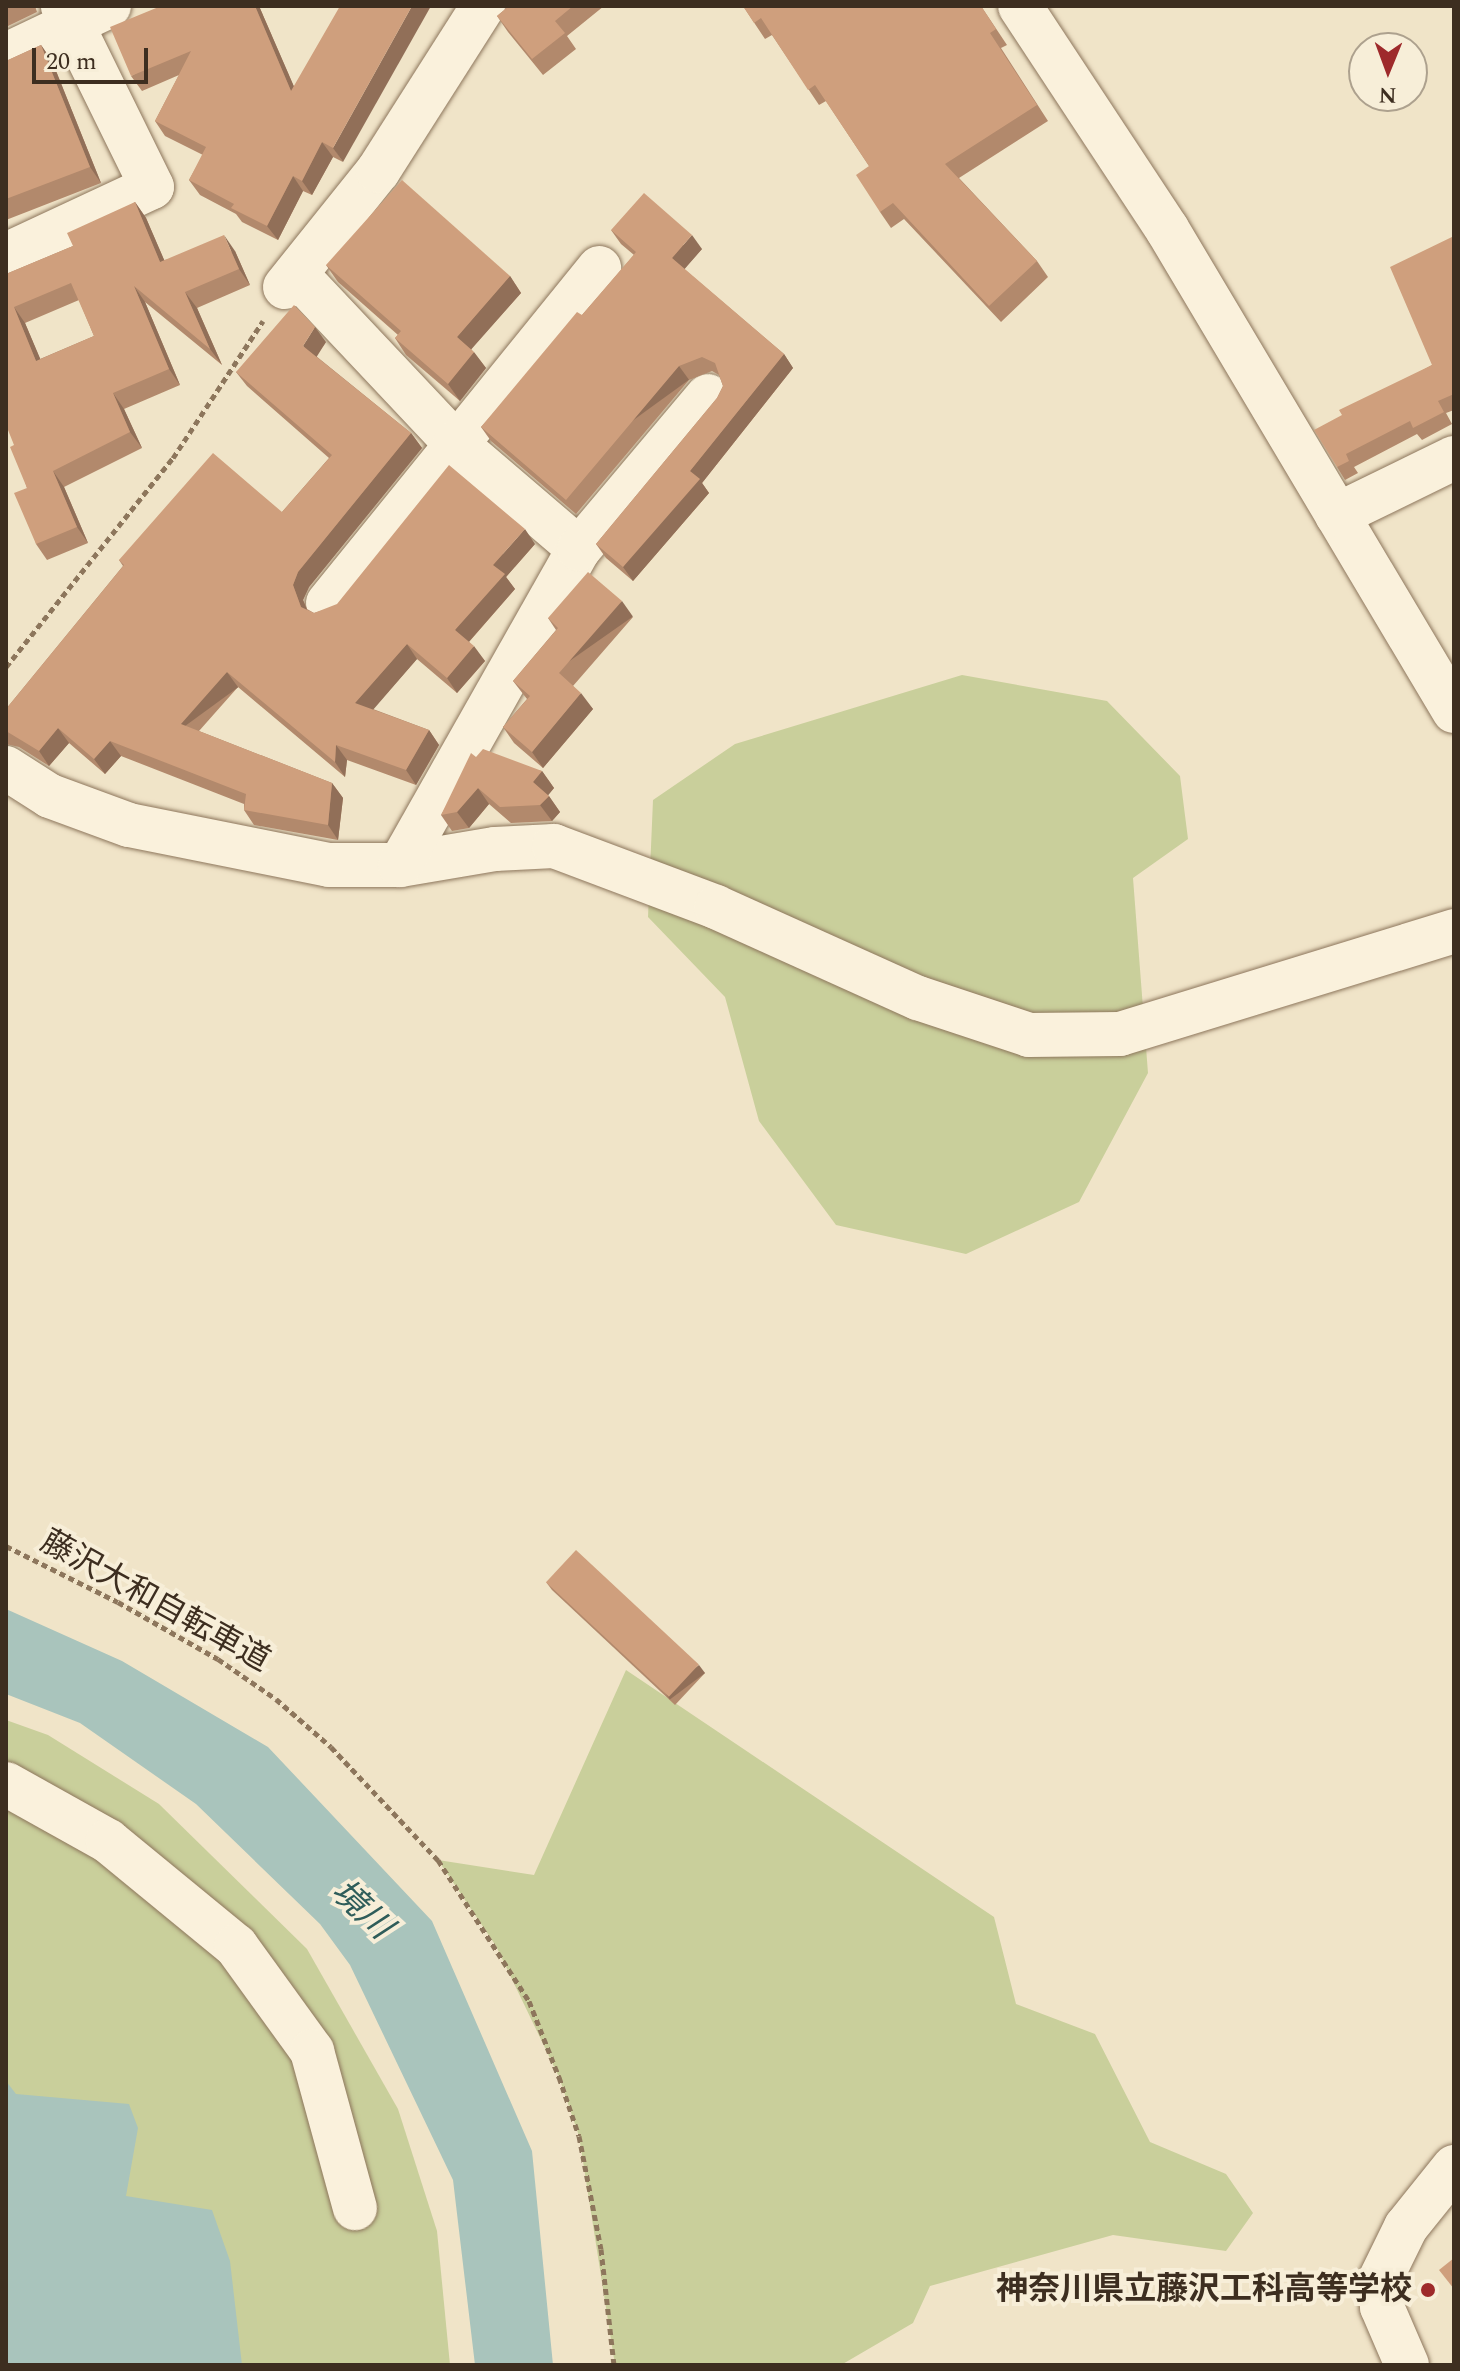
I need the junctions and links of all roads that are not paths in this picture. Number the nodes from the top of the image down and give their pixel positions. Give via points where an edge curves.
1 (483, 6) edge
2 (1020, 6) edge
3 (81, 12) edge
4 (6, 55) edge
5 (6, 255) edge
6 (599, 268) dead end
7 (708, 396) dead end
8 (455, 443) junction
9 (1454, 458) edge
10 (1337, 515) junction
11 (579, 549) junction
12 (328, 603) dead end
13 (1454, 711) edge
14 (6, 768) edge
15 (400, 865) junction
16 (1454, 931) edge
17 (6, 1784) edge
18 (1454, 2167) edge
19 (355, 2208) dead end
20 (1407, 2365) edge

1 - 8 street via 378,171 290,280
2 - 10 street via 1167,229
3 - 4 street
3 - 5 street via 152,187
6 - 8 street
7 - 11 street
8 - 11 street
8 - 12 street
9 - 10 street
10 - 13 street
11 - 15 street
14 - 15 street via 50,796 129,825 329,865
15 - 16 street via 495,849 554,846 716,907 918,998 1029,1035 1120,1034
17 - 19 street via 108,1841 236,1946 312,2051
18 - 20 street via 1406,2227 1380,2280 1382,2307

